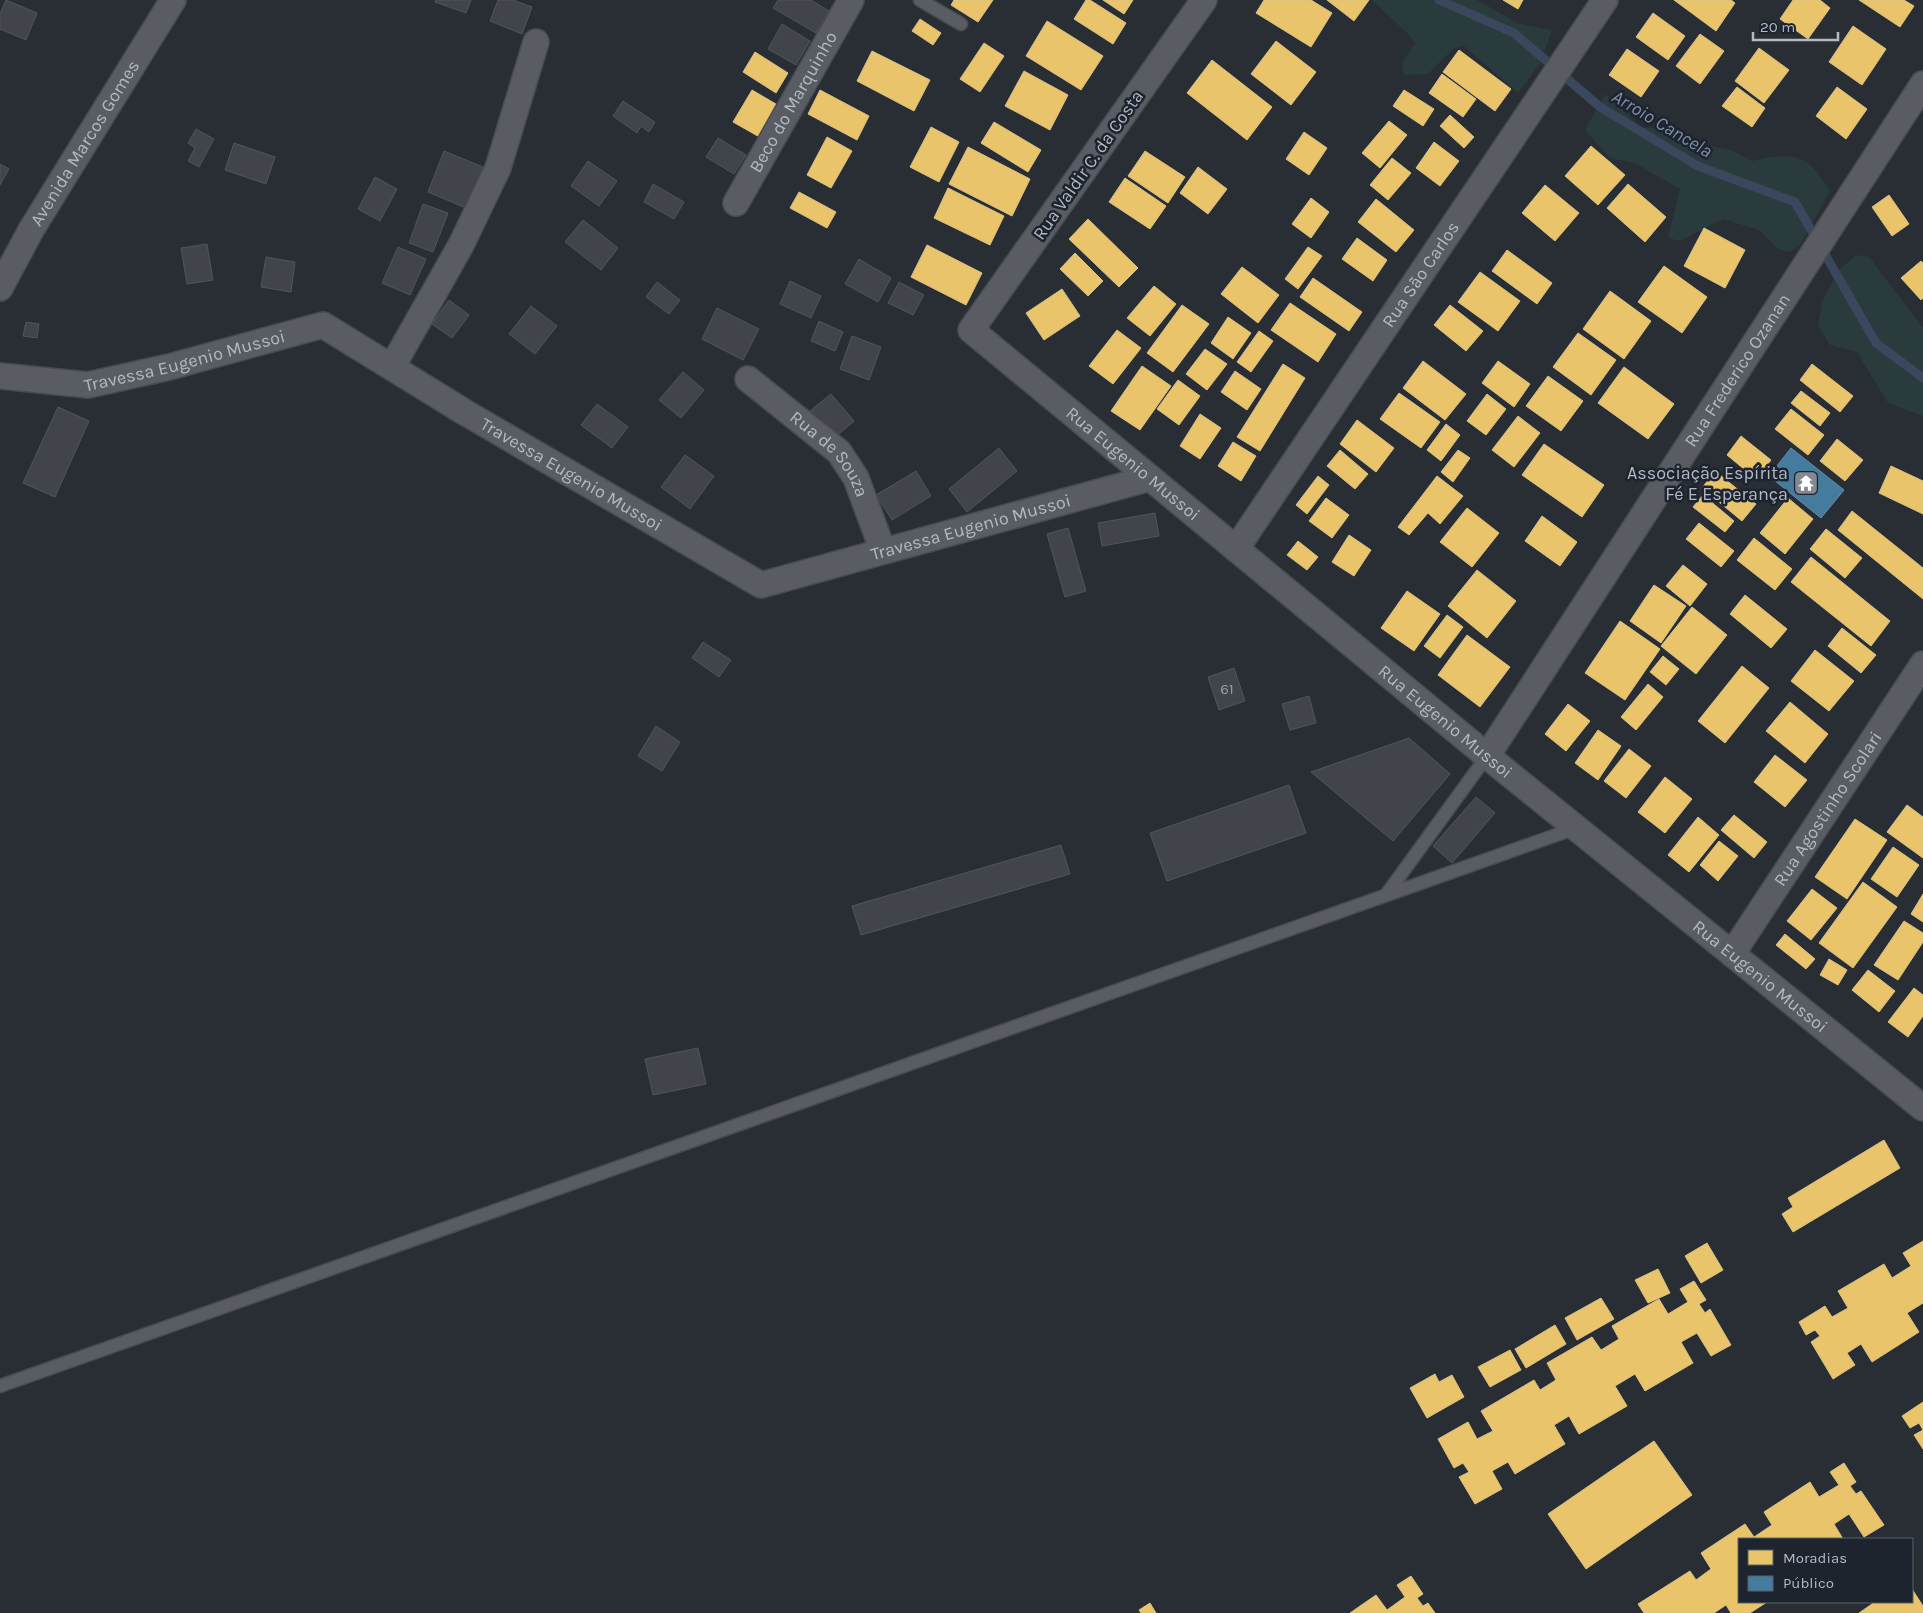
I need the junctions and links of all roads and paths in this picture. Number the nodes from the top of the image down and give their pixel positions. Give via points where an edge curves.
1 (173, 0) edge
2 (851, 0) edge
3 (920, 0) edge
4 (1204, 0) edge
5 (1605, 0) edge
6 (961, 24) dead end
7 (536, 42) dead end
8 (1923, 84) edge
9 (736, 203) dead end
10 (0, 288) edge
11 (971, 330) joint
12 (392, 368) junction
13 (0, 376) edge
14 (748, 379) dead end
15 (1150, 478) junction
16 (1236, 549) junction
17 (883, 551) junction
18 (1923, 664) edge
19 (1487, 756) junction
20 (1576, 828) junction
21 (1386, 896) junction
22 (1732, 954) junction
23 (1923, 1108) edge
24 (0, 1386) edge

1 - 10 street, Avenida Marcos Gomes via 30,230
2 - 9 street, Beco do Marquinho
3 - 6 lane
4 - 11 street, Rua Valdir C. da Costa
5 - 16 street, Rua São Carlos
7 - 12 street via 498,168 461,245
8 - 19 street, Rua Frederico Ozanan
11 - 15 street, Rua Eugenio Mussoi
12 - 13 street, Travessa Eugenio Mussoi via 323,325 169,367 88,385
12 - 17 street, Travessa Eugenio Mussoi via 761,585
14 - 17 street, Rua de Souza via 838,452 856,478
15 - 16 street, Rua Eugenio Mussoi
15 - 17 street, Travessa Eugenio Mussoi
16 - 19 street, Rua Eugenio Mussoi
18 - 22 street, Rua Agostinho Scolari
19 - 20 street, Rua Eugenio Mussoi
19 - 21 lane
20 - 21 lane
20 - 22 street, Rua Eugenio Mussoi
21 - 24 lane
22 - 23 street, Rua Eugenio Mussoi

